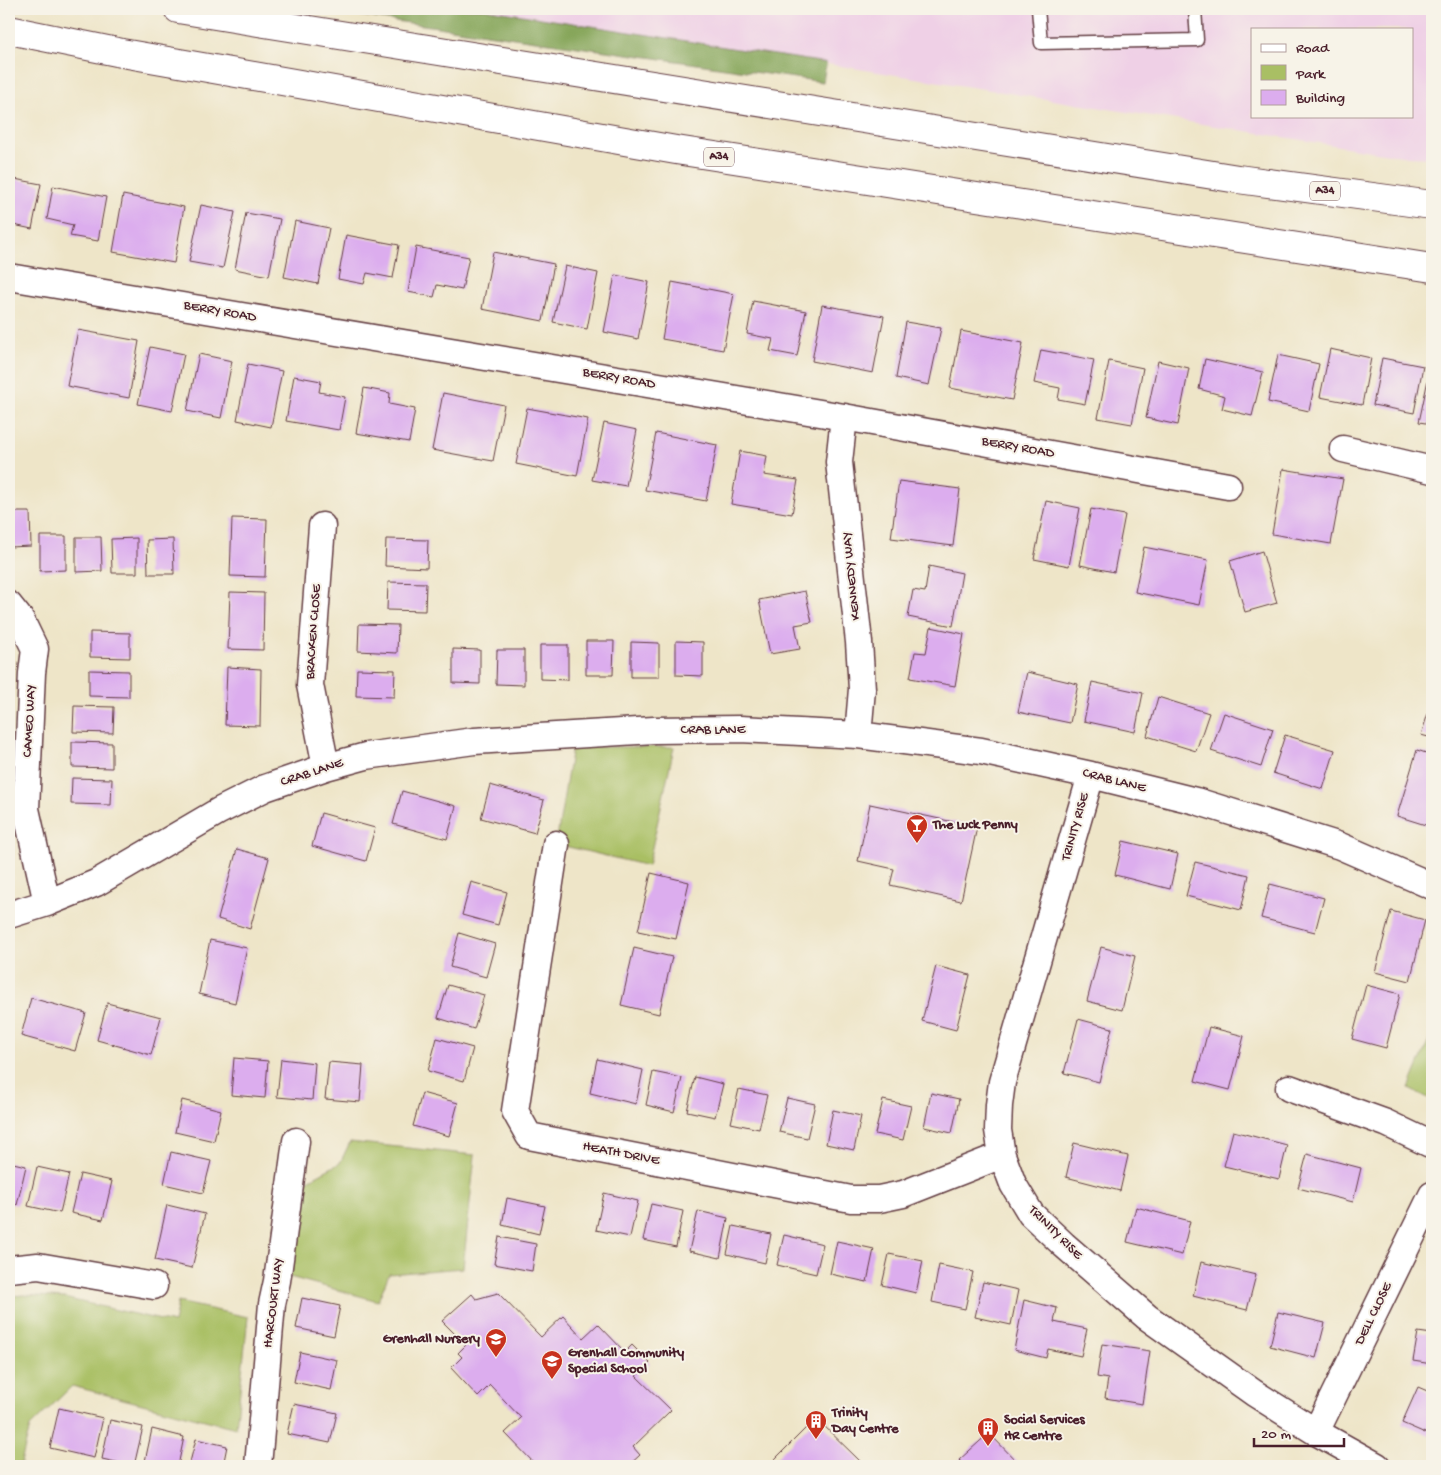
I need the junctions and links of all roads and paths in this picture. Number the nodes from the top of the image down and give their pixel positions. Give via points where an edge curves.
1 (178, 9) edge
2 (1038, 9) edge
3 (1195, 9) edge
4 (9, 30) edge
5 (1426, 201) edge
6 (1432, 268) edge
7 (9, 277) edge
8 (844, 417) junction
9 (1343, 450) dead end
10 (1432, 470) edge
11 (1228, 486) dead end
12 (322, 526) dead end
13 (9, 605) edge
14 (858, 735) junction
15 (326, 767) junction
16 (1092, 775) junction
17 (556, 844) dead end
18 (1432, 886) edge
19 (47, 903) junction
20 (9, 915) edge
21 (1289, 1088) dead end
22 (296, 1141) dead end
23 (1432, 1145) edge
24 (1002, 1155) junction
25 (1432, 1196) edge
26 (9, 1269) edge
27 (154, 1286) dead end
28 (1316, 1432) junction
29 (258, 1466) edge
30 (1377, 1466) edge

1 - 5 highway, A34 via 1238,179
2 - 3 lane via 1041,43 1197,40
4 - 6 highway, A34 via 122,53 676,150
7 - 8 street, BERRY ROAD
8 - 11 street, BERRY ROAD
8 - 14 street, KENNEDY WAY via 839,462 859,642 862,689
9 - 10 street
12 - 15 street, BRACKEN CLOSE via 310,685
13 - 19 street, CAMEO WAY via 21,620 35,649 26,809
14 - 15 street, CRAB LANE via 740,729 654,730 474,740 366,756
14 - 16 street, CRAB LANE via 981,751
15 - 19 street, CRAB LANE via 265,788 96,883
16 - 18 street, CRAB LANE via 1196,801 1340,846
16 - 24 street, TRINITY RISE via 1002,1082 998,1130
17 - 24 street, HEATH DRIVE via 515,1111 529,1136 851,1199 879,1200 904,1194
19 - 20 street, CRAB LANE
21 - 23 street via 1386,1123
22 - 29 street, HARCOURT WAY via 272,1304
24 - 28 street, TRINITY RISE via 1013,1184 1031,1214 1064,1245 1147,1317 1254,1393
25 - 28 street, DELL CLOSE
26 - 27 street via 38,1266
28 - 30 street, TRINITY RISE

